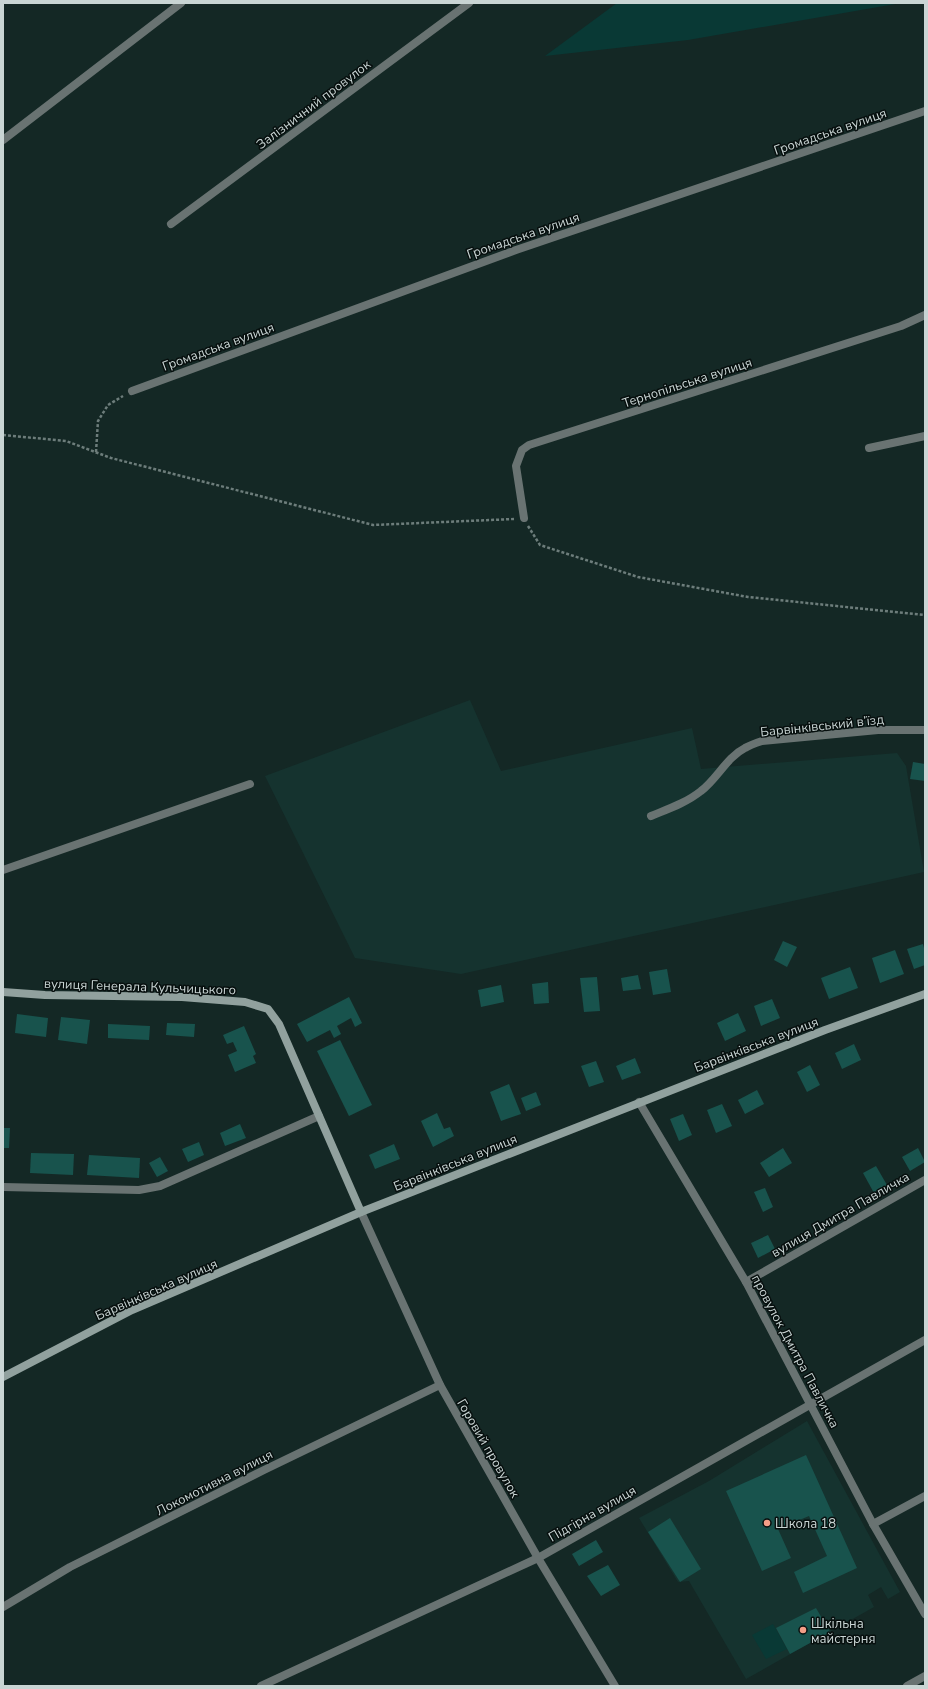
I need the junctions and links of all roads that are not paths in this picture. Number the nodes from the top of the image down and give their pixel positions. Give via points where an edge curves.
1 (181, 3) edge
2 (469, 3) edge
3 (925, 111) edge
4 (3, 140) edge
5 (171, 224) dead end
6 (925, 315) edge
7 (132, 391) road end
8 (925, 436) edge
9 (869, 448) dead end
10 (524, 518) road end
11 (925, 730) edge
12 (250, 784) dead end
13 (651, 816) dead end
14 (3, 870) edge
15 (3, 992) edge
16 (925, 994) edge
17 (639, 1102) junction
18 (318, 1116) junction
19 (925, 1180) edge
20 (3, 1187) edge
21 (361, 1212) junction
22 (746, 1282) junction
23 (925, 1340) edge
24 (3, 1376) edge
25 (440, 1386) junction
26 (810, 1404) junction
27 (925, 1496) edge
28 (873, 1524) junction
29 (538, 1558) junction
30 (3, 1607) edge
31 (925, 1614) edge
32 (925, 1676) edge
33 (261, 1686) edge
34 (615, 1686) edge
35 (907, 1686) edge

1 - 4 street
2 - 5 street, Залізничний провулок
3 - 7 street, Громадська вулиця via 516,250
6 - 10 street, Тернопільська вулиця via 901,326 529,445 522,450 516,466
8 - 9 street
11 - 13 street, Барвінківський в’їзд via 878,730 762,741 744,748 700,792
12 - 14 street
15 - 18 street, вулиця Генерала Кульчицького via 245,1002 268,1009 279,1024
16 - 17 street, Барвінківська вулиця
17 - 21 street, Барвінківська вулиця
17 - 22 street, провулок Дмитра Павличка
18 - 20 street via 160,1186 139,1190
18 - 21 street, вулиця Генерала Кульчицького
19 - 22 street, вулиця Дмитра Павличка
21 - 24 street, Барвінківська вулиця via 132,1310
21 - 25 street, Горовий провулок
22 - 26 street, провулок Дмитра Павличка
23 - 26 street, Підгірна вулиця
25 - 29 street, Горовий провулок
25 - 30 street, Локомотивна вулиця via 70,1567
26 - 28 street, провулок Дмитра Павличка
26 - 29 street, Підгірна вулиця
27 - 28 street
28 - 31 street, провулок Дмитра Павличка
29 - 33 street, Підгірна вулиця
29 - 34 street, Горовий провулок
32 - 35 street

